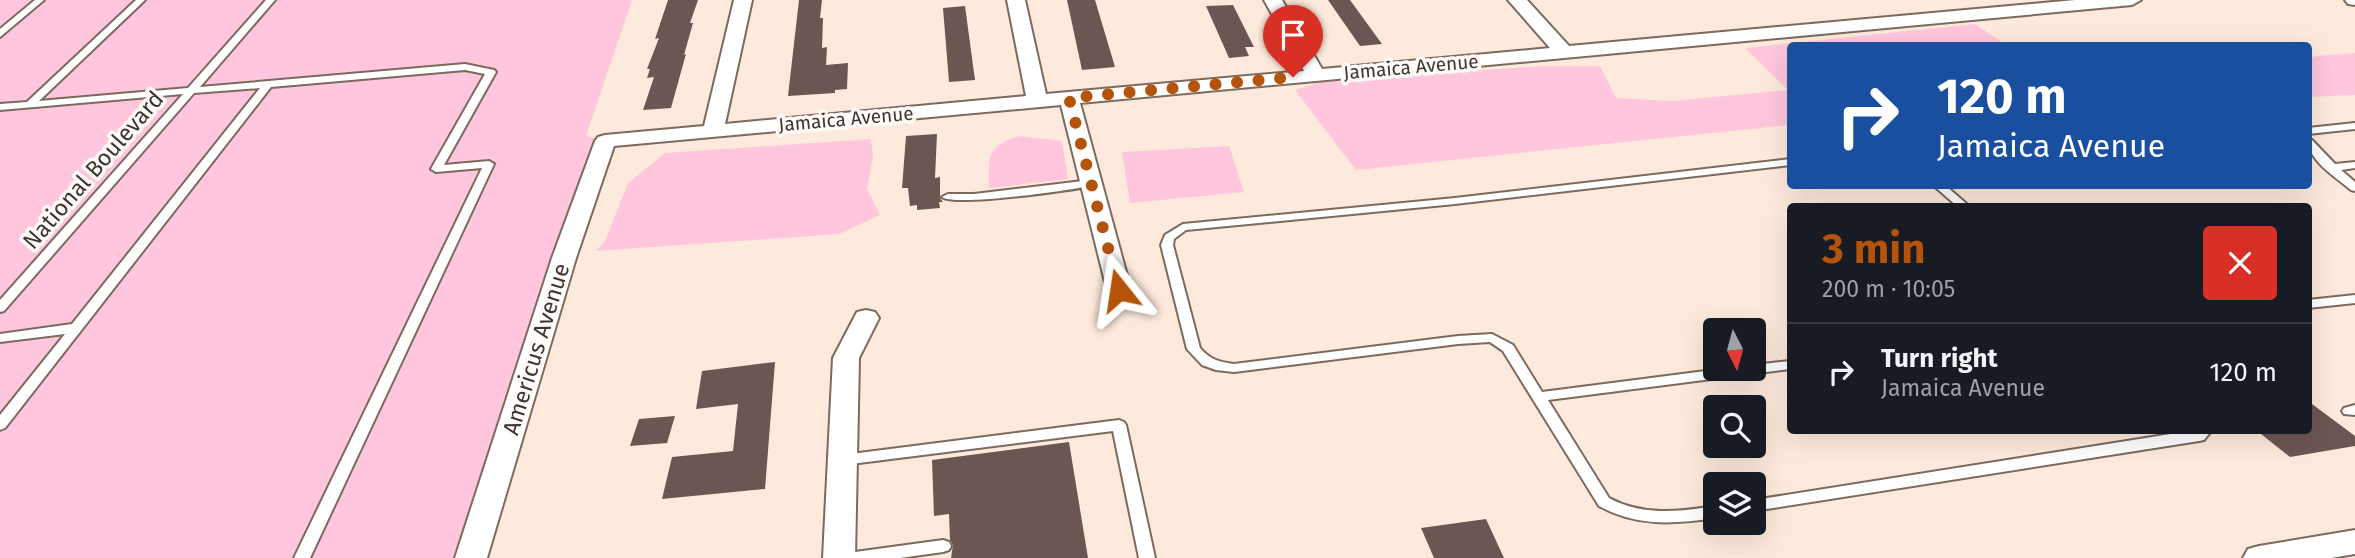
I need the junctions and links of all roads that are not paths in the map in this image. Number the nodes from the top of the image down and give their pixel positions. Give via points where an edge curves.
1 (40, 0) edge
2 (141, 0) edge
3 (271, 0) edge
4 (743, 0) edge
5 (1016, 0) edge
6 (1273, 0) edge
7 (1517, 0) edge
8 (2132, 0) edge
9 (2077, 2) edge
10 (0, 33) edge
11 (1564, 52) junction
12 (1315, 75) junction
13 (268, 85) junction
14 (190, 91) junction
15 (1069, 98) junction
16 (1037, 101) junction
17 (29, 105) junction
18 (0, 107) edge
19 (2355, 126) edge
20 (713, 131) junction
21 (2312, 131) edge
22 (605, 141) joint
23 (2312, 146) edge
24 (1787, 162) edge
25 (2355, 165) edge
26 (2332, 168) junction
27 (1091, 183) junction
28 (2355, 188) edge
29 (1943, 189) edge
30 (948, 197) dead end
31 (1960, 203) edge
32 (1119, 290) dead end
33 (2355, 299) edge
34 (2312, 304) edge
35 (0, 308) edge
36 (866, 317) dead end
37 (76, 328) junction
38 (0, 338) edge
39 (1787, 365) edge
40 (1538, 397) junction
41 (0, 425) edge
42 (2201, 434) edge
43 (842, 460) junction
44 (1766, 504) edge
45 (1703, 513) edge
46 (2355, 542) edge
47 (943, 546) dead end
48 (302, 558) edge
49 (471, 558) edge
50 (839, 558) edge
51 (855, 558) edge
52 (1147, 558) edge
53 (2259, 558) edge

1 - 10 lane
2 - 17 lane
3 - 14 lane, National Boulevard
4 - 20 street
5 - 16 street
6 - 12 street
7 - 11 street
8 - 9 street, Jamaica Avenue
9 - 11 street, Jamaica Avenue
11 - 12 street, Jamaica Avenue
12 - 15 street, Jamaica Avenue
13 - 14 lane
13 - 37 lane
13 - 48 lane via 465,68 491,72 436,169 489,164
14 - 17 lane
14 - 35 lane, National Boulevard
15 - 16 street, Jamaica Avenue
15 - 27 street
16 - 20 street, Jamaica Avenue
17 - 18 lane
19 - 21 lane
20 - 22 street, Jamaica Avenue
22 - 49 street, Americus Avenue
23 - 26 lane
24 - 40 lane via 1183,227 1169,237 1167,245 1195,349 1202,361 1213,366 1234,368 1492,338 1508,348
25 - 26 lane
26 - 28 lane
27 - 30 lane
27 - 32 street
29 - 31 lane
33 - 34 lane
36 - 43 street via 846,358
37 - 38 lane
37 - 41 lane
39 - 40 lane
40 - 45 lane via 1612,508 1656,518
42 - 44 lane
43 - 50 street
43 - 52 lane via 1119,425
46 - 53 street
47 - 51 lane

